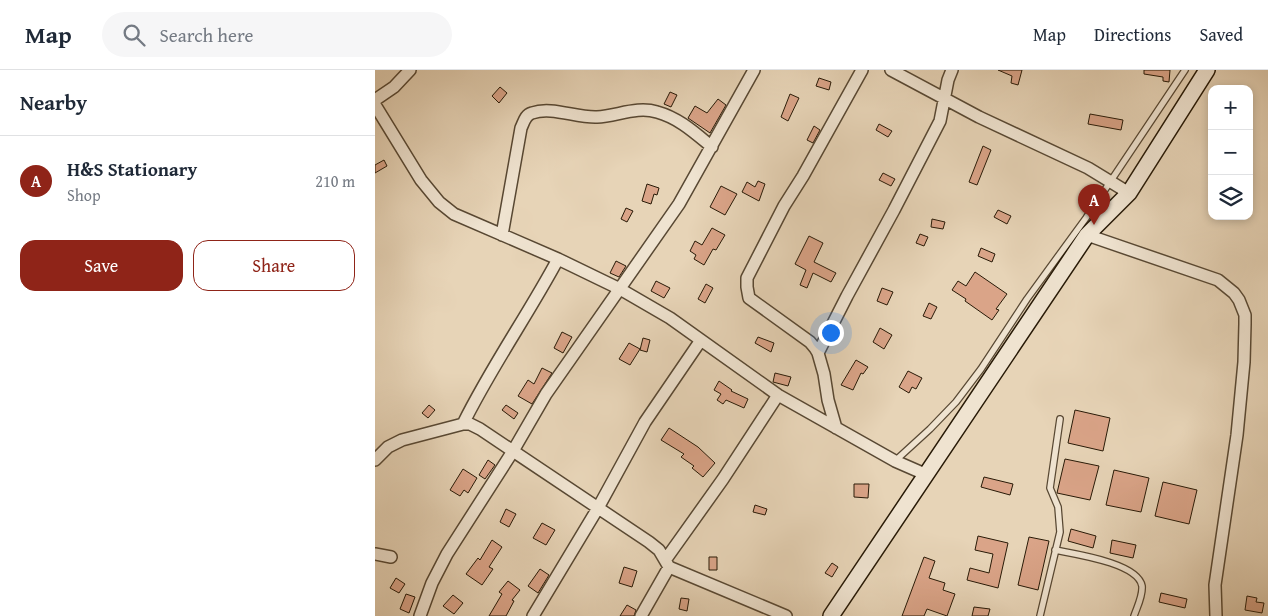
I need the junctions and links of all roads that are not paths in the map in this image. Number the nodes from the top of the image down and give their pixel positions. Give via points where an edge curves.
1 (409, 70) edge
2 (754, 70) edge
3 (862, 70) edge
4 (891, 70) edge
5 (952, 70) edge
6 (1185, 70) edge
7 (1207, 70) edge
8 (945, 98) junction
9 (375, 100) edge
10 (375, 105) edge
11 (712, 147) junction
12 (1111, 181) junction
13 (1129, 193) junction
14 (502, 235) junction
15 (1087, 235) junction
16 (558, 259) junction
17 (621, 289) junction
18 (701, 340) junction
19 (818, 353) junction
20 (778, 395) junction
21 (1060, 419) dead end
22 (463, 424) junction
23 (836, 428) junction
24 (513, 451) junction
25 (375, 460) edge
26 (895, 461) junction
27 (927, 475) junction
28 (598, 508) junction
29 (1055, 550) junction
30 (375, 554) edge
31 (391, 557) dead end
32 (667, 563) junction
33 (421, 616) edge
34 (533, 616) edge
35 (641, 616) edge
36 (786, 616) edge
37 (831, 616) edge
38 (1040, 616) edge
39 (1134, 616) edge
40 (1216, 616) edge

1 - 9 street via 394,87
2 - 11 street
3 - 19 street via 747,278 749,298 810,342
4 - 8 street
5 - 8 street
6 - 12 lane
7 - 13 main road
8 - 12 street
8 - 19 street via 934,134
10 - 14 street via 421,180 439,202 455,215
11 - 14 street via 679,120 646,109 597,117 531,113 521,128
11 - 17 street via 679,204
12 - 13 street
12 - 26 lane via 970,384 930,429
13 - 15 main road
14 - 16 street
15 - 27 main road
15 - 40 street via 1218,280 1234,293 1243,308 1244,362 1215,585
16 - 17 street
16 - 22 street
17 - 18 street
17 - 24 street via 546,394
18 - 20 street
18 - 28 street via 645,422
19 - 23 street
20 - 23 street
20 - 32 street
21 - 29 lane via 1050,488 1060,517
22 - 24 street via 480,429
22 - 25 street via 402,440 388,447
23 - 26 street
24 - 28 street
24 - 33 street via 447,554 432,583
26 - 27 street
27 - 37 main road
28 - 32 street via 649,542
28 - 34 street
29 - 38 lane
29 - 39 lane via 1097,559 1135,575 1142,590
30 - 31 street
32 - 35 street
32 - 36 street

